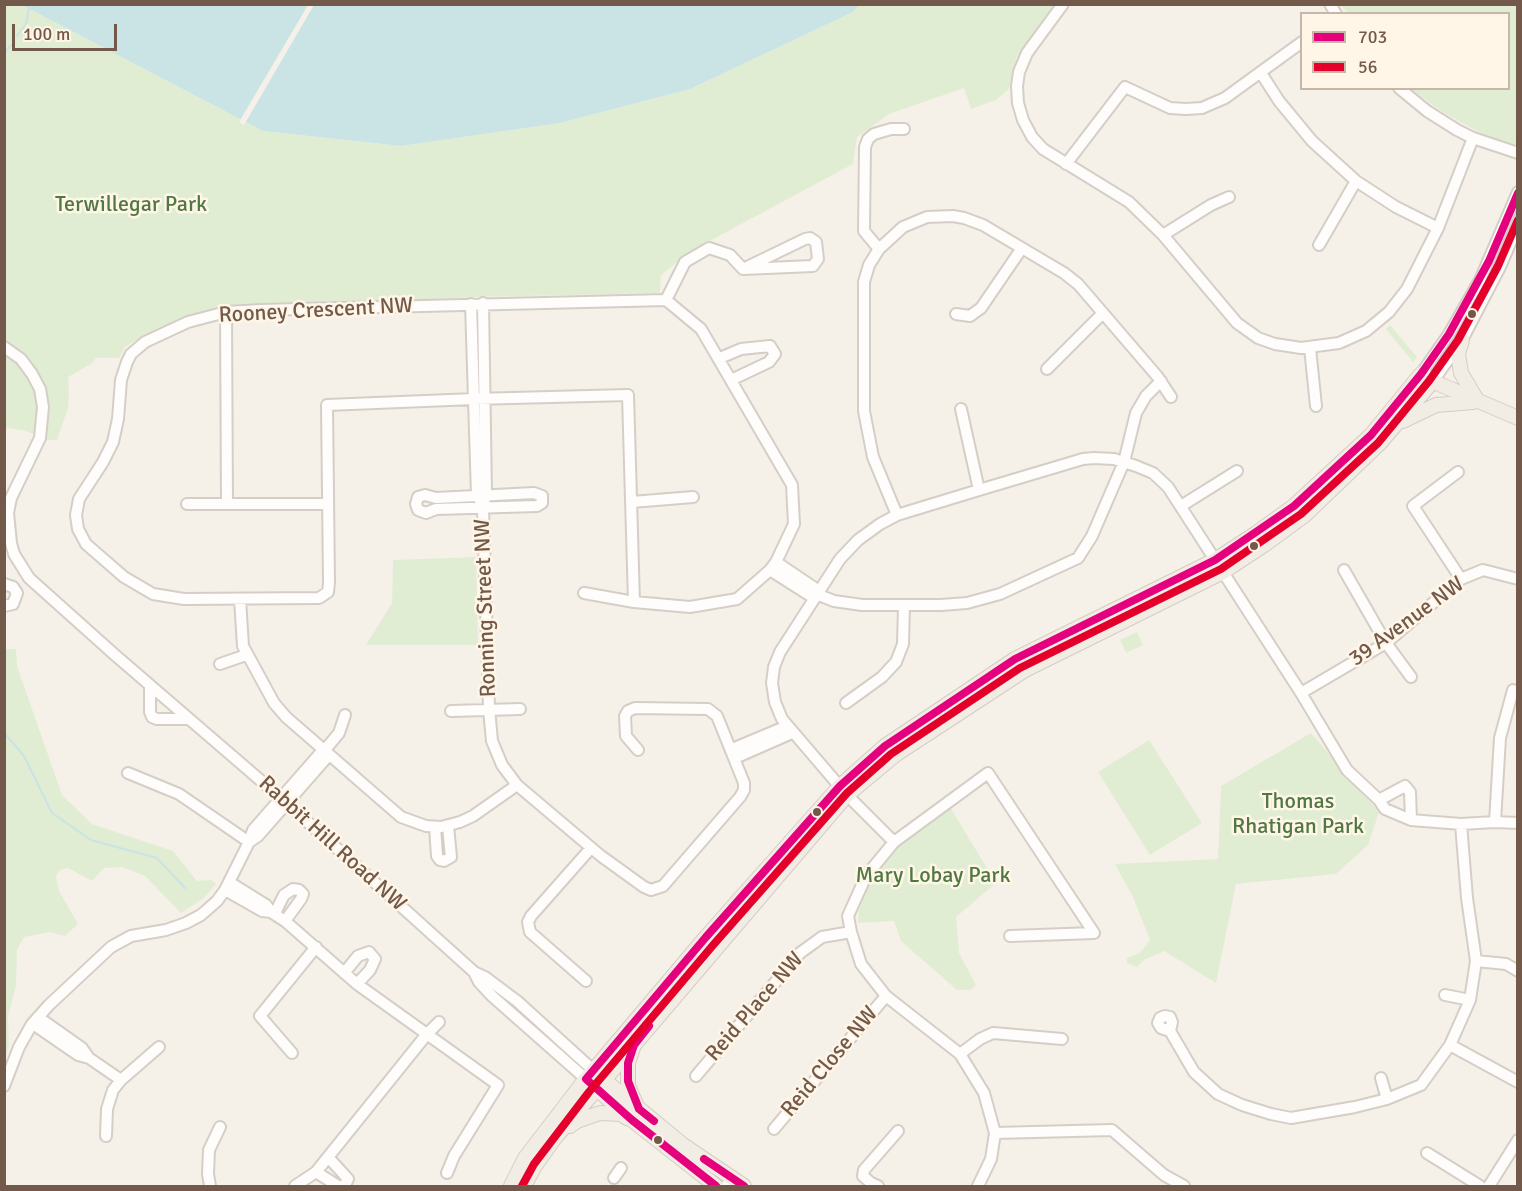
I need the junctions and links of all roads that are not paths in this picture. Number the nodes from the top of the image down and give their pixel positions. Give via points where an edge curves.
1 (1063, 4) edge
2 (1300, 44) edge
3 (1261, 73) junction
4 (1402, 90) edge
5 (904, 129) dead end
6 (1473, 138) junction
7 (1518, 153) edge
8 (1066, 164) junction
9 (1356, 181) junction
10 (1518, 192) edge
11 (1229, 197) dead end
12 (1518, 225) edge
13 (1438, 228) junction
14 (1163, 235) junction
15 (1319, 245) dead end
16 (1022, 248) junction
17 (879, 249) junction
18 (742, 268) junction
19 (666, 300) junction
20 (477, 303) junction
21 (226, 312) junction
22 (1103, 313) junction
23 (956, 314) dead end
24 (1462, 340) junction
25 (4, 347) edge
26 (1310, 348) junction
27 (720, 358) junction
28 (1047, 369) dead end
29 (1427, 378) junction
30 (731, 380) junction
31 (1161, 381) junction
32 (1171, 397) dead end
33 (478, 399) junction
34 (1478, 402) junction
35 (1316, 406) dead end
36 (961, 410) dead end
37 (1518, 418) edge
38 (1396, 425) junction
39 (1124, 462) junction
40 (1237, 471) dead end
41 (1458, 472) dead end
42 (979, 490) junction
43 (482, 494) junction
44 (693, 497) dead end
45 (632, 502) junction
46 (187, 504) dead end
47 (227, 504) junction
48 (327, 504) junction
49 (1181, 506) junction
50 (483, 507) junction
51 (897, 515) junction
52 (6, 532) edge
53 (1215, 560) junction
54 (773, 566) junction
55 (1344, 570) dead end
56 (1223, 572) junction
57 (1516, 576) edge
58 (1461, 579) junction
59 (4, 584) edge
60 (584, 593) dead end
61 (816, 594) junction
62 (240, 599) junction
63 (634, 602) junction
64 (904, 605) junction
65 (4, 606) edge
66 (1386, 643) junction
67 (246, 655) junction
68 (220, 664) dead end
69 (1411, 677) dead end
70 (150, 685) junction
71 (1514, 690) dead end
72 (1301, 693) junction
73 (846, 703) dead end
74 (489, 709) junction
75 (520, 709) dead end
76 (451, 711) dead end
77 (345, 715) dead end
78 (189, 719) junction
79 (790, 730) junction
80 (638, 750) dead end
81 (325, 752) junction
82 (733, 754) junction
83 (128, 773) dead end
84 (517, 785) junction
85 (844, 790) junction
86 (1379, 800) junction
87 (284, 801) junction
88 (1411, 820) junction
89 (1495, 822) junction
90 (1518, 823) edge
91 (1461, 824) junction
92 (448, 826) junction
93 (435, 827) junction
94 (249, 842) junction
95 (894, 842) junction
96 (591, 848) junction
97 (227, 886) junction
98 (273, 913) junction
99 (285, 921) junction
100 (851, 932) junction
101 (1010, 936) dead end
102 (316, 947) junction
103 (1476, 961) junction
104 (1518, 970) edge
105 (344, 973) junction
106 (586, 981) dead end
107 (357, 984) junction
108 (1445, 995) dead end
109 (886, 996) junction
110 (1470, 1000) junction
111 (35, 1020) junction
112 (439, 1022) dead end
113 (1170, 1031) dead end
114 (427, 1034) junction
115 (1062, 1039) dead end
116 (634, 1045) junction
117 (1450, 1045) junction
118 (159, 1047) dead end
119 (292, 1053) dead end
120 (960, 1054) junction
121 (696, 1076) dead end
122 (1380, 1078) dead end
123 (595, 1079) junction
124 (121, 1080) junction
125 (1518, 1082) edge
126 (4, 1086) edge
127 (1387, 1099) junction
128 (635, 1114) junction
129 (220, 1127) dead end
130 (774, 1129) dead end
131 (898, 1131) dead end
132 (995, 1133) junction
133 (106, 1136) dead end
134 (554, 1138) junction
135 (1518, 1140) edge
136 (1427, 1153) dead end
137 (328, 1157) junction
138 (621, 1168) dead end
139 (316, 1172) junction
140 (447, 1173) dead end
141 (614, 1178) dead end
142 (729, 1183) edge
143 (210, 1186) edge
144 (295, 1186) edge
145 (340, 1186) edge
146 (511, 1186) edge
147 (524, 1186) edge
148 (716, 1186) edge
149 (744, 1186) edge
150 (878, 1186) edge
151 (978, 1186) edge
152 (1184, 1186) edge
153 (1480, 1186) edge
154 (1490, 1186) edge

1 - 8 street via 1024,59 1017,92 1023,120 1032,137
2 - 3 street
3 - 8 street via 1218,102 1194,109 1170,108 1125,87
3 - 9 street via 1312,141
4 - 6 street via 1434,116
5 - 17 street via 874,134 865,147 864,231
6 - 7 street
6 - 13 street
8 - 14 street via 1129,202
9 - 13 street
9 - 15 street
10 - 29 street via 1480,280
11 - 14 street
12 - 24 street
13 - 26 street via 1407,290 1389,312 1348,339
14 - 26 street via 1244,328 1275,344
16 - 17 street via 975,221 940,216 903,227
16 - 22 street via 1071,278
16 - 23 street via 981,308 970,316
17 - 51 street via 864,282 864,411 873,457
18 - 18 street via 813,266 818,259 816,242 805,239
18 - 19 street via 730,255 710,248 685,262
19 - 20 street, Rooney Crescent NW
19 - 27 street via 696,324
20 - 21 street, Rooney Crescent NW
20 - 33 street, Ronning Street NW
21 - 47 street
21 - 62 street, Rooney Crescent NW via 154,336 131,354 121,380 113,442 79,499 76,522 86,544 143,590 184,599
22 - 28 street
22 - 31 street
24 - 29 street
24 - 34 main road via 1458,354 1461,372
25 - 52 street, Rabbit Hill Road NW via 21,359 32,374 43,407 40,438 10,502
26 - 35 street
27 - 30 street
27 - 30 street via 741,349 770,346 775,354 769,362
29 - 34 main road
29 - 38 main road
29 - 53 main road via 1294,506
30 - 54 street via 792,485 794,524
31 - 32 street
31 - 39 street via 1136,412
33 - 43 street, Ronning Street NW
33 - 45 street via 628,395
33 - 48 street, Rooney Crescent NW via 327,405
34 - 37 main road
34 - 38 main road via 1436,405
36 - 42 street
38 - 56 main road via 1305,515
39 - 42 street via 1083,459
39 - 49 street via 1153,473
39 - 64 street via 1092,536 1078,558 979,600
40 - 49 street
41 - 58 street via 1413,506
42 - 51 street
43 - 50 street, Ronning Street NW
43 - 50 street, Ronning Street NW via 542,496 542,503 537,506
43 - 50 street, Ronning Street NW via 436,498 425,495 418,497 416,504 418,510 426,513
44 - 45 street
45 - 63 street
46 - 47 street
47 - 48 street
48 - 62 street, Rooney Crescent NW via 326,595
49 - 53 street
50 - 74 street, Ronning Street NW
51 - 61 street via 858,540
52 - 70 street, Rabbit Hill Road NW via 29,578
53 - 56 street
53 - 85 main road via 1015,659 885,746
54 - 61 street
54 - 63 street via 736,599 690,607
55 - 66 street
56 - 72 street
56 - 85 main road via 1025,670
57 - 58 street, 39 Avenue NW via 1483,570
58 - 66 street, 39 Avenue NW
59 - 65 street via 13,587 17,597 13,604
60 - 63 street
61 - 64 street via 853,604
61 - 79 street via 783,645 774,667 775,702
62 - 67 street
64 - 73 street via 903,644 896,662
66 - 69 street
66 - 72 street, 39 Avenue NW
67 - 68 street
67 - 81 street via 279,710
70 - 78 street, Rabbit Hill Road NW
70 - 78 street via 152,717
71 - 89 street via 1500,738
72 - 86 street via 1347,771
74 - 75 street, Ronning Street NW
74 - 76 street, Ronning Street NW
74 - 84 street, Ronning Street NW via 494,748
77 - 81 street via 339,733
78 - 87 street, Rabbit Hill Road NW
79 - 82 street
79 - 85 street
80 - 82 street, Ronning Street NW via 625,731 626,713 635,708 704,709 717,716
81 - 87 street
81 - 93 street via 401,817
82 - 96 street, Ronning Street NW via 744,783 742,794 663,886 647,889
83 - 94 street via 179,794
84 - 92 street via 473,816
84 - 96 street, Ronning Street NW
85 - 95 street
85 - 116 main road
85 - 123 main road via 706,937
86 - 88 street via 1385,809
86 - 88 street via 1405,786 1410,792
87 - 94 street via 253,830
87 - 123 street, Rabbit Hill Road NW via 474,972 492,996
88 - 91 street
89 - 90 street
89 - 91 street
91 - 103 street
92 - 93 street
92 - 93 street via 451,857 444,861 437,856
94 - 97 street
95 - 100 street via 866,876 854,900 848,916
95 - 101 street via 988,773 1094,933
96 - 106 street via 531,916 528,926
97 - 98 street via 262,911
97 - 111 street via 209,909 186,923 116,943
98 - 99 street
98 - 99 street via 284,895 299,890 303,894 301,899
99 - 102 street
100 - 109 street via 861,964
100 - 121 street, Reid Place NW via 822,937 800,952
102 - 105 street
102 - 119 street via 260,1016
103 - 104 street via 1506,964
103 - 110 street
105 - 107 street
105 - 107 street via 358,956 369,952 375,959
107 - 114 street
108 - 110 street
109 - 120 street
109 - 130 street, Reid Close NW
110 - 117 street
111 - 124 street via 78,1055
111 - 126 street via 19,1047
112 - 114 street
113 - 127 street via 1194,1072 1218,1094 1242,1105 1291,1118
114 - 137 street
114 - 140 street via 498,1085
115 - 120 street via 993,1033
116 - 123 main road
116 - 128 main road via 628,1063 628,1086
117 - 125 street
117 - 127 street via 1421,1085
118 - 124 street
120 - 132 street via 984,1093
122 - 127 street
123 - 128 main road, Rabbit Hill Road NW
123 - 134 main road
123 - 146 main road via 525,1158
124 - 133 street via 108,1103
128 - 134 main road via 600,1113 577,1121
128 - 142 main road, Rabbit Hill Road NW via 683,1145
128 - 148 main road, Rabbit Hill Road NW
129 - 143 street via 209,1150
131 - 150 street via 864,1170 863,1176
132 - 151 street via 991,1158
132 - 152 street via 1112,1130 1164,1175
134 - 147 main road
135 - 154 street
136 - 153 street
137 - 139 street
137 - 145 street via 348,1179
138 - 141 street
139 - 144 street
139 - 145 street
142 - 149 main road, Rabbit Hill Road NW

